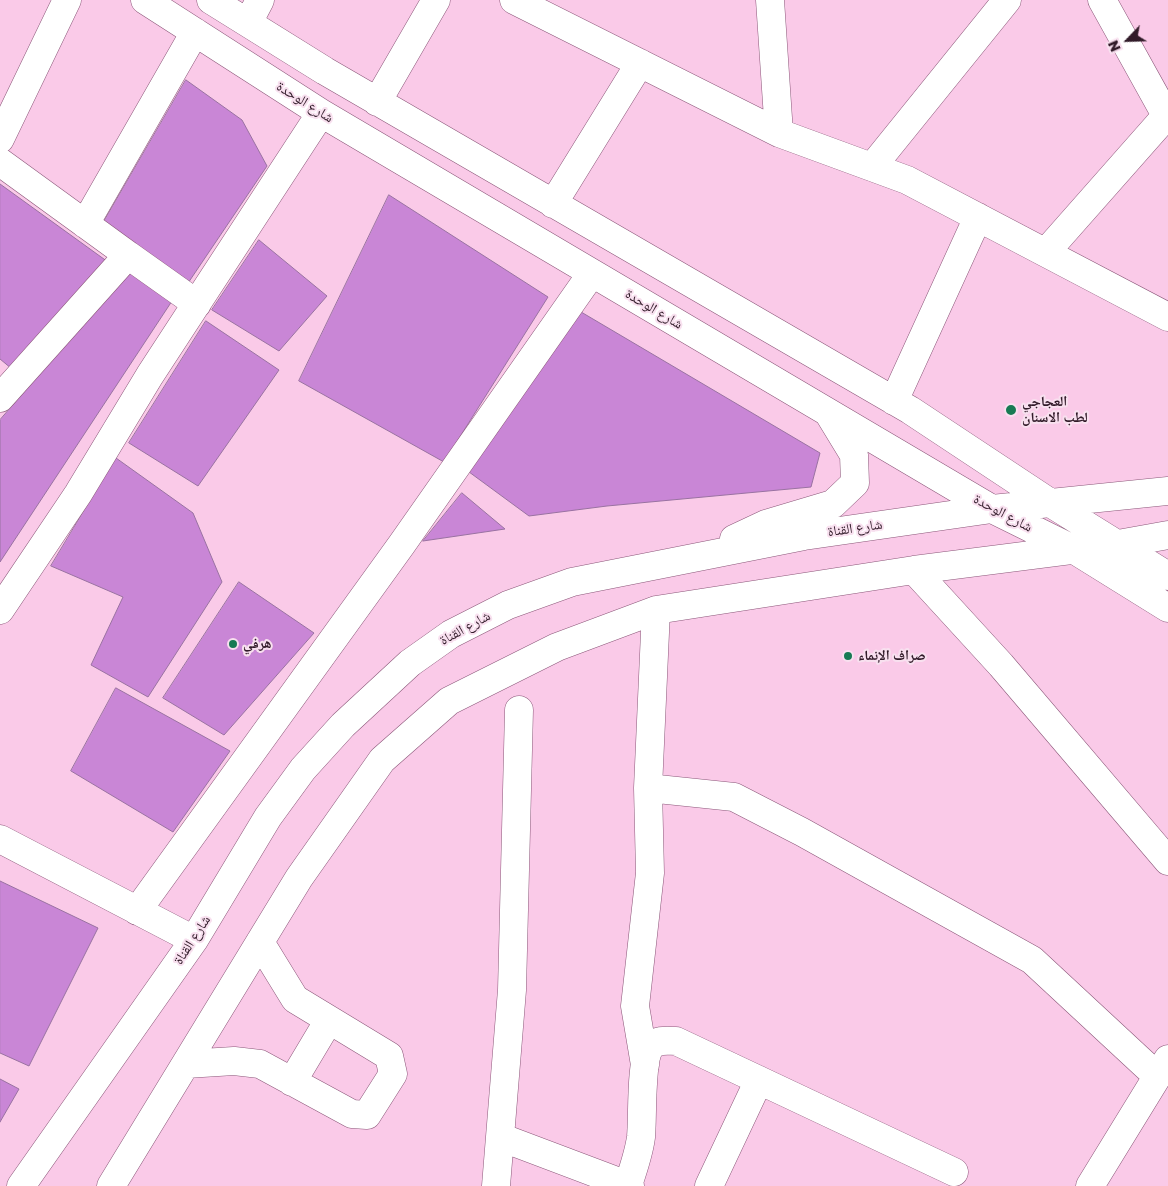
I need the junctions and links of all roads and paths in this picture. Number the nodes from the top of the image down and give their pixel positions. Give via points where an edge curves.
1 (67, 0) edge
2 (145, 0) edge
3 (211, 0) edge
4 (436, 0) edge
5 (514, 0) edge
6 (770, 0) edge
7 (1007, 0) edge
8 (1102, 0) edge
9 (254, 12) edge
10 (195, 32) junction
11 (640, 63) junction
12 (377, 102) junction
13 (1165, 108) edge
14 (321, 113) junction
15 (779, 133) junction
16 (0, 139) edge
17 (0, 162) edge
18 (872, 167) junction
19 (553, 204) junction
20 (978, 217) junction
21 (85, 224) junction
22 (1046, 252) junction
23 (128, 255) junction
24 (592, 273) junction
25 (197, 304) junction
26 (1168, 318) edge
27 (0, 398) edge
28 (894, 401) junction
29 (828, 412) junction
30 (1168, 491) edge
31 (1052, 504) junction
32 (992, 509) junction
33 (1168, 535) edge
34 (1118, 544) junction
35 (1073, 549) junction
36 (698, 557) junction
37 (914, 570) junction
38 (1168, 576) edge
39 (1168, 608) edge
40 (0, 610) edge
41 (656, 610) junction
42 (519, 710) dead end
43 (648, 788) junction
44 (0, 839) edge
45 (1168, 861) edge
46 (137, 911) junction
47 (194, 940) junction
48 (260, 942) junction
49 (329, 1020) junction
50 (186, 1064) junction
51 (645, 1065) junction
52 (1163, 1068) edge
53 (758, 1080) junction
54 (292, 1082) junction
55 (500, 1137) junction
56 (954, 1172) dead end
57 (20, 1186) edge
58 (112, 1186) edge
59 (496, 1186) edge
60 (629, 1186) edge
61 (708, 1186) edge
62 (1090, 1186) edge

1 - 16 street
2 - 10 street, شارع الوحدة
3 - 9 street
4 - 12 street
5 - 11 street
6 - 15 street
7 - 18 street
8 - 13 street
9 - 12 street
10 - 14 street, شارع الوحدة
10 - 21 street
11 - 15 street
11 - 19 street
12 - 19 street
13 - 22 street
14 - 24 street, شارع الوحدة
14 - 25 street
15 - 18 street
17 - 21 street
18 - 20 street via 906,180
19 - 28 street
20 - 22 street
20 - 28 street
21 - 23 street
22 - 26 street
23 - 25 street
23 - 27 street
24 - 29 street, شارع الوحدة
24 - 46 street via 402,544
25 - 40 street via 78,494
28 - 31 street
29 - 32 street, شارع الوحدة
29 - 36 street via 854,455 855,483 833,504 766,524
30 - 31 street, شارع القناة
31 - 32 street, شارع القناة
31 - 34 street
32 - 35 street, شارع الوحدة
32 - 36 street, شارع القناة via 804,536
33 - 34 street
34 - 35 street
34 - 38 street
35 - 37 street
35 - 39 street, شارع الوحدة
36 - 47 street, شارع القناة via 572,582 508,605 451,634 410,663 343,724 303,769 268,817
37 - 41 street
37 - 45 street via 1001,665
41 - 43 street
41 - 48 street via 557,647 449,701 382,760 299,878
42 - 55 street via 512,990
43 - 51 street via 650,873 634,1006
43 - 52 street via 734,797 802,832 1032,960
44 - 46 street
46 - 47 street
47 - 57 street, شارع القناة
48 - 49 street via 295,1000
48 - 50 street
49 - 54 street
49 - 54 street via 389,1056 393,1074 367,1115 352,1114
50 - 54 street via 234,1061 260,1064
50 - 58 street
51 - 53 street via 649,1048 654,1043 676,1041
51 - 60 street via 640,1139
52 - 62 street
53 - 56 street
53 - 61 street
55 - 59 street
55 - 60 street

